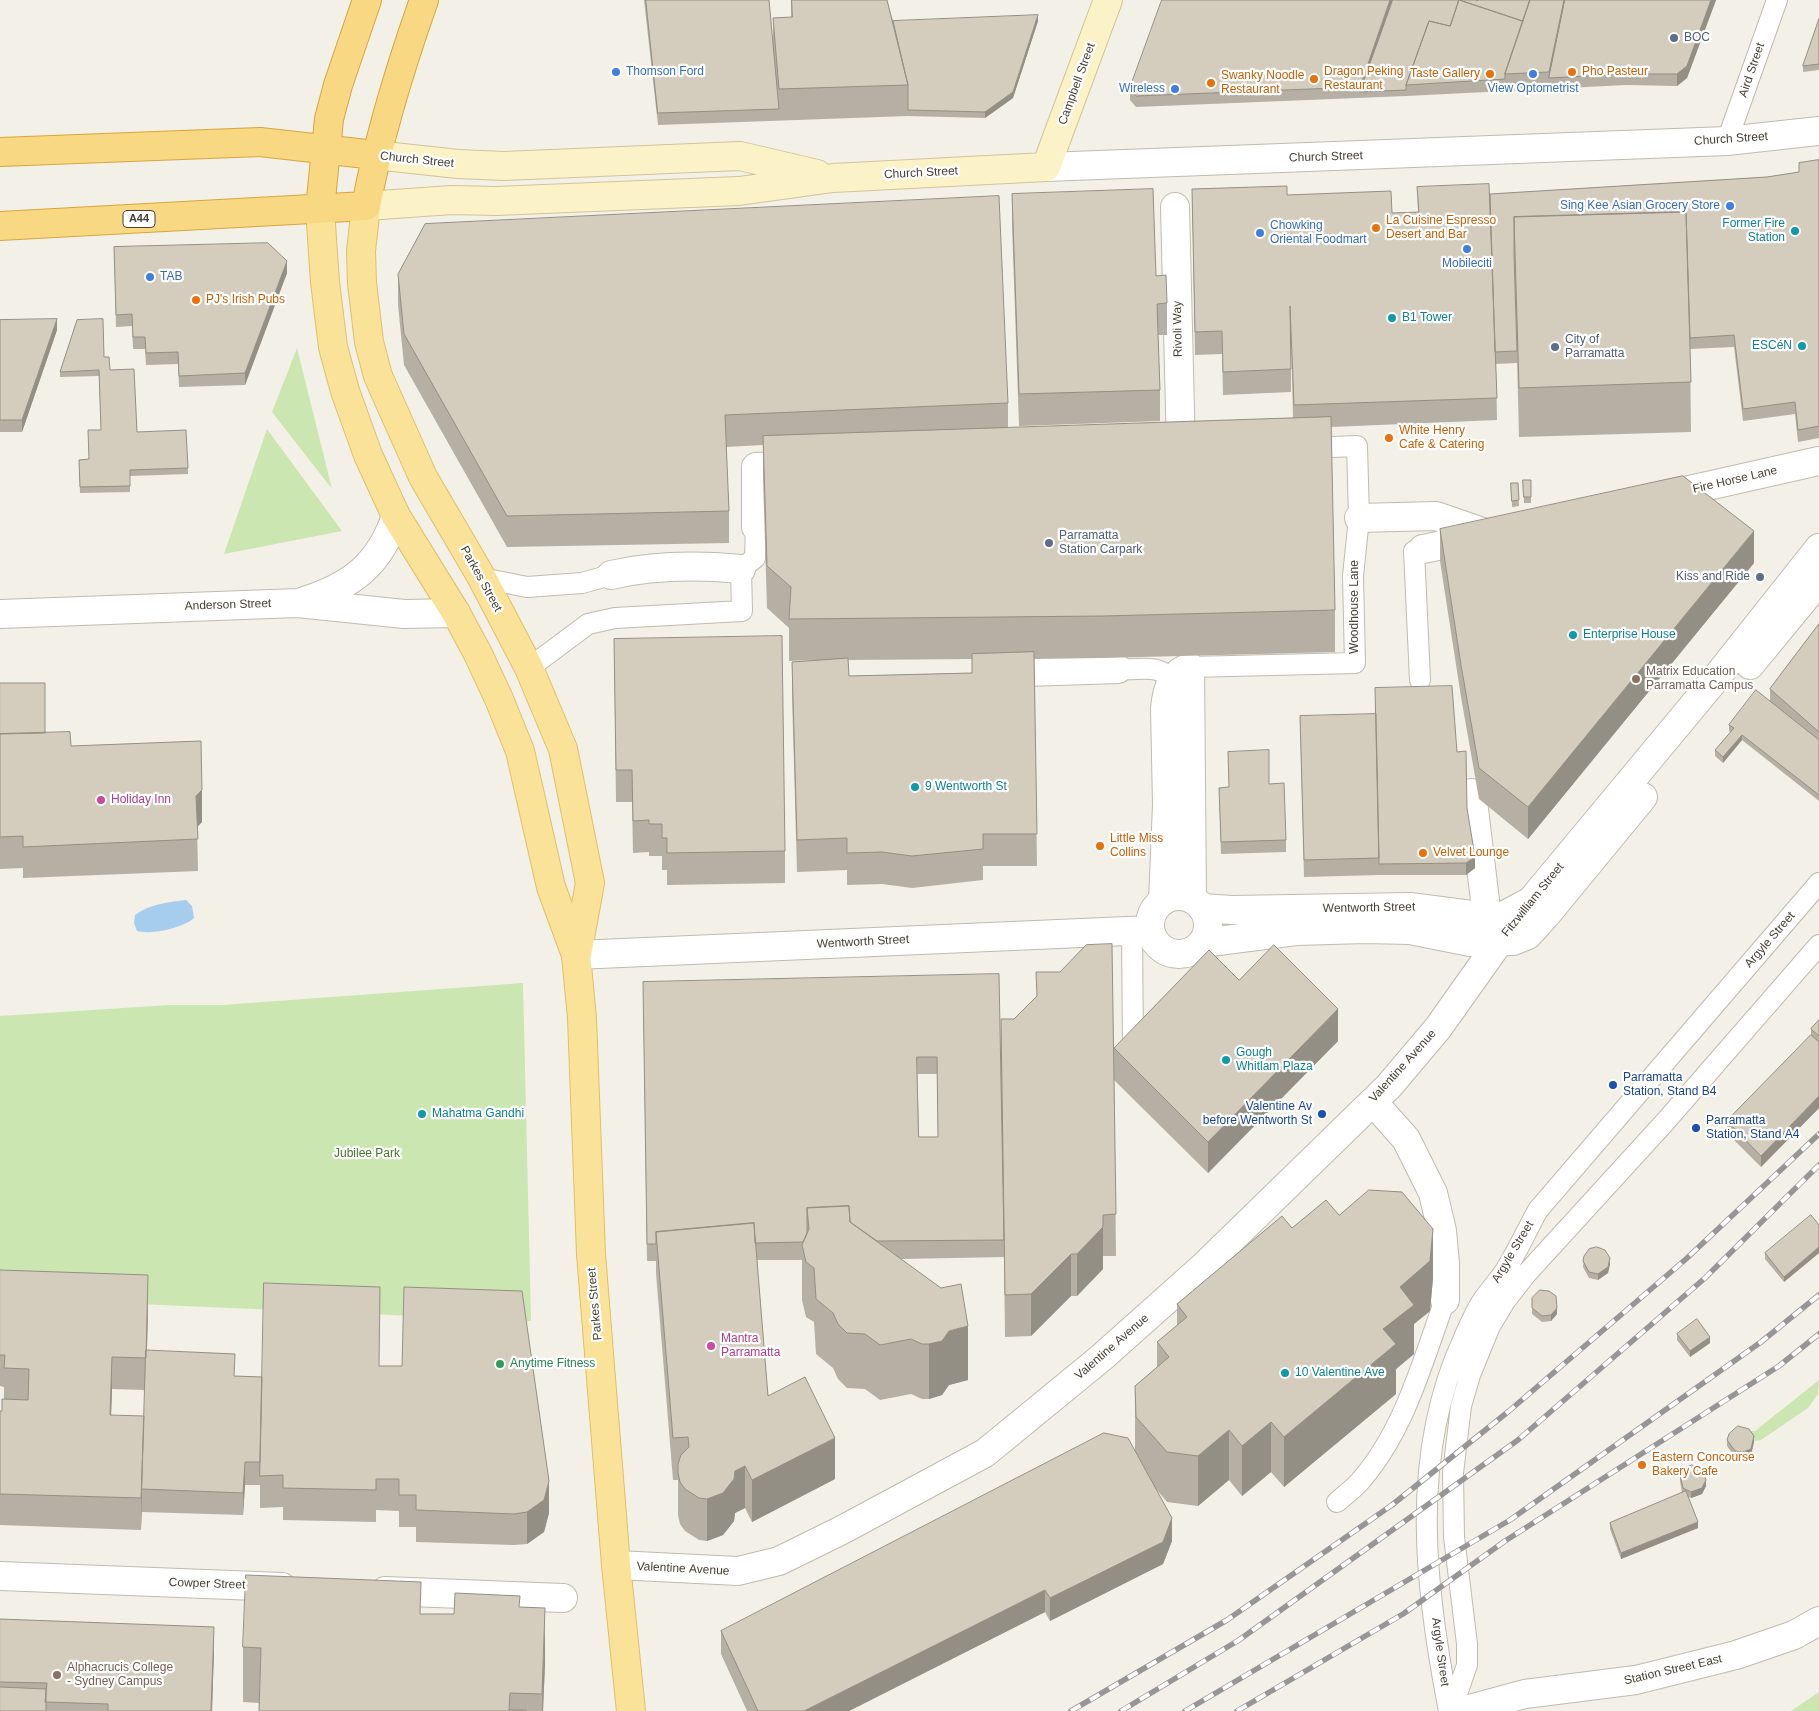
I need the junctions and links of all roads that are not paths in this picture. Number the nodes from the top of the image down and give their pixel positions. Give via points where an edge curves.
1 (367, 0) edge
2 (424, 0) edge
3 (1108, 0) edge
4 (1777, 0) edge
5 (1819, 131) edge
6 (1727, 141) junction
7 (325, 150) junction
8 (0, 152) edge
9 (376, 155) junction
10 (1046, 167) junction
11 (833, 178) junction
12 (366, 206) junction
13 (1174, 207) dead end
14 (320, 209) junction
15 (0, 226) edge
16 (1288, 448) edge
17 (1181, 451) edge
18 (1819, 461) edge
19 (825, 464) edge
20 (1637, 502) edge
21 (396, 516) junction
22 (1359, 518) junction
23 (756, 526) joint
24 (1518, 529) edge
25 (1491, 535) junction
26 (1819, 548) edge
27 (1423, 549) joint
28 (741, 569) junction
29 (611, 575) joint
30 (482, 578) junction
31 (1819, 581) edge
32 (298, 603) junction
33 (456, 613) junction
34 (0, 614) edge
35 (1284, 653) edge
36 (1111, 664) joint
37 (1251, 665) junction
38 (528, 668) junction
39 (967, 674) edge
40 (1184, 678) junction
41 (1420, 680) dead end
42 (1472, 793) dead end
43 (1819, 883) edge
44 (1163, 901) junction
45 (1531, 901) junction
46 (1197, 903) junction
47 (1487, 917) junction
48 (1141, 930) junction
49 (1449, 939) junction
50 (1499, 942) junction
51 (1202, 943) junction
52 (1819, 945) edge
53 (576, 955) junction
54 (1456, 1003) junction
55 (1133, 1049) edge
56 (1373, 1102) junction
57 (1445, 1300) joint
58 (1337, 1502) dead end
59 (616, 1565) junction
60 (0, 1576) edge
61 (306, 1588) edge
62 (356, 1590) edge
63 (563, 1598) dead end
64 (1819, 1621) edge
65 (631, 1711) edge
66 (1450, 1711) edge
67 (1462, 1711) edge

1 - 7 highway via 338,85
2 - 9 highway via 398,73
3 - 10 main road, Campbell Street
4 - 6 lane, Aird Street
5 - 6 street, Church Street
6 - 10 street, Church Street
7 - 8 highway, Church Street via 260,142
7 - 9 highway, Church Street
7 - 14 highway
9 - 11 main road, Church Street via 504,166 740,156
9 - 12 highway
10 - 11 main road, Church Street
11 - 12 main road, Church Street via 739,191 496,202 452,200
12 - 14 highway, Church Street
12 - 30 main road, Parkes Street via 361,251 362,283 369,342 378,376 423,477
13 - 17 street, Rivoli Way
14 - 15 highway, Church Street / A44
14 - 21 main road, Parkes Street via 333,347 368,455
16 - 22 lane, Woodhouse Lane via 1357,446
18 - 20 street, Fire Horse Lane
19 - 23 street via 756,467
21 - 32 street via 383,548 357,577 339,588
21 - 33 main road, Parkes Street
22 - 25 street via 1436,516
22 - 37 lane, Woodhouse Lane via 1353,576 1355,663
23 - 28 lane via 755,558
24 - 25 street
25 - 27 street
26 - 45 street, Fitzwilliam Street
27 - 41 lane via 1414,551
28 - 29 street via 705,566 639,568
28 - 38 lane via 742,611 615,618 588,624
29 - 30 lane via 582,583 527,587
30 - 38 main road, Parkes Street
31 - 50 street, Fitzwilliam Street via 1546,915 1528,935 1514,942
32 - 33 street, Anderson Street via 404,614
32 - 34 street, Anderson Street
33 - 53 main road, Parkes Street via 478,654 520,751 551,887
35 - 37 lane
36 - 39 street
36 - 40 lane via 1156,669
37 - 40 lane, Woodhouse Lane
38 - 53 main road, Parkes Street via 563,749 590,883
40 - 44 street via 1166,694 1167,805
40 - 46 street
42 - 47 street
43 - 66 lane, Argyle Street via 1538,1210 1507,1268 1484,1298 1462,1342 1432,1436 1426,1490 1436,1642
44 - 46 street via 1179,896
44 - 48 street
45 - 47 street, Wentworth Street via 1503,916
45 - 50 street, Fitzwilliam Street
46 - 47 street, Wentworth Street via 1232,910 1410,907
46 - 51 street via 1208,928
48 - 51 street via 1171,954 1188,954
48 - 53 street, Wentworth Street
48 - 55 lane
49 - 50 street, Wentworth Street
49 - 51 street, Wentworth Street via 1410,930 1296,930
49 - 54 street via 1462,954 1463,967
50 - 54 street, Valentine Avenue
52 - 66 lane, Argyle Street via 1527,1274 1490,1326 1470,1375 1462,1406 1453,1473 1454,1537 1467,1665
53 - 59 main road, Parkes Street via 582,1018 591,1254
54 - 56 street, Valentine Avenue
56 - 57 street via 1406,1139 1433,1193 1442,1231
56 - 59 street, Valentine Avenue via 1202,1268 1101,1358 985,1453 779,1561 738,1571
57 - 58 lane via 1388,1443 1362,1480
59 - 65 main road, Parkes Street
60 - 61 street, Cowper Street
62 - 63 street
64 - 67 street, Station Street East via 1794,1635 1736,1655 1636,1680 1525,1694

